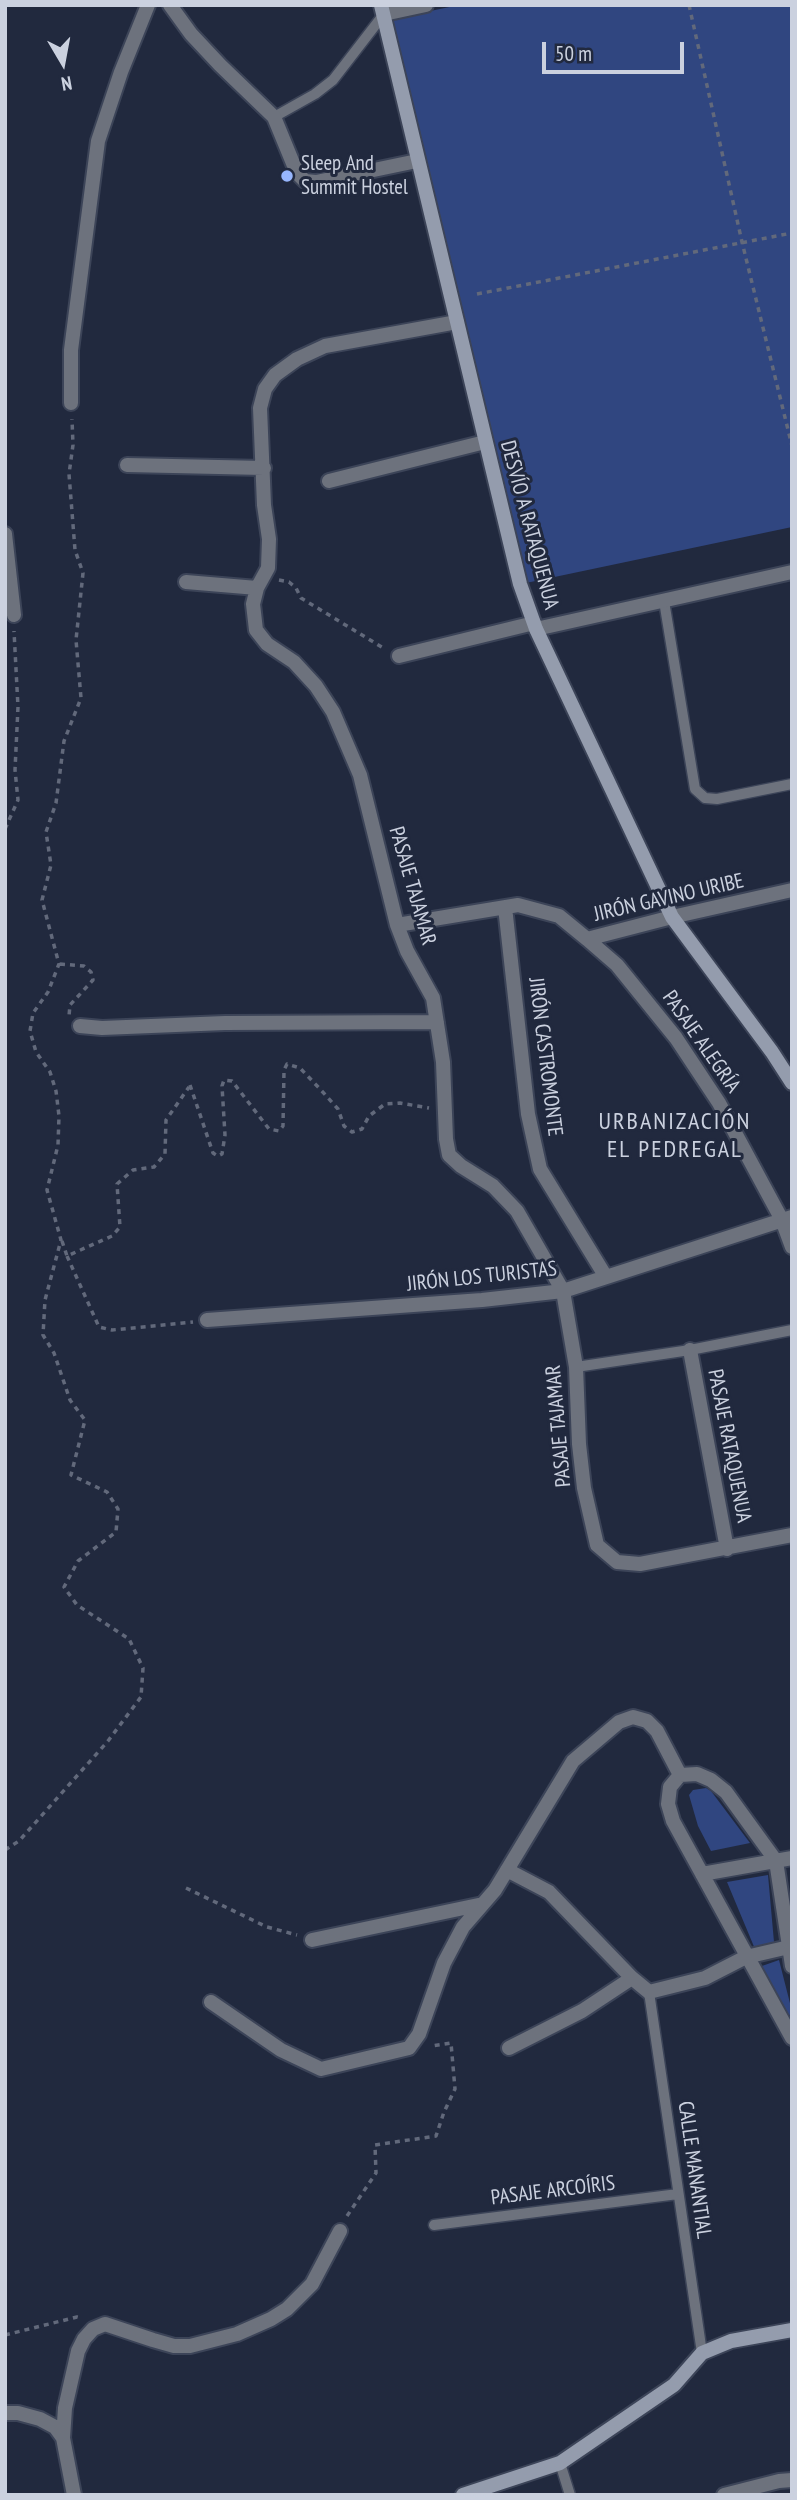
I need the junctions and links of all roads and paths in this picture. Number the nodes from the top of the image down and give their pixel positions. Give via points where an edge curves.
1 (148, 5) edge
2 (170, 5) edge
3 (426, 5) edge
4 (689, 5) edge
5 (382, 10) edge
6 (274, 117) junction
7 (417, 161) junction
8 (792, 233) edge
9 (743, 242) junction
10 (477, 294) dead end
11 (457, 322) junction
12 (71, 403) joint
13 (485, 442) junction
14 (792, 446) edge
15 (127, 465) dead end
16 (264, 468) junction
17 (329, 481) dead end
18 (5, 534) edge
19 (792, 572) edge
20 (187, 582) dead end
21 (260, 582) junction
22 (664, 601) junction
23 (14, 615) joint
24 (535, 626) junction
25 (399, 656) joint
26 (792, 784) edge
27 (5, 829) edge
28 (792, 890) edge
29 (505, 907) junction
30 (672, 917) junction
31 (5, 923) edge
32 (397, 925) junction
33 (5, 930) edge
34 (587, 939) junction
35 (59, 964) junction
36 (437, 1022) junction
37 (80, 1026) joint
38 (792, 1083) edge
39 (446, 1110) junction
40 (787, 1219) edge
41 (61, 1240) junction
42 (792, 1247) edge
43 (67, 1256) junction
44 (607, 1277) junction
45 (563, 1291) junction
46 (208, 1320) joint
47 (792, 1330) edge
48 (690, 1350) junction
49 (576, 1367) junction
50 (792, 1535) edge
51 (727, 1549) junction
52 (680, 1775) junction
53 (5, 1850) edge
54 (792, 1858) edge
55 (776, 1861) junction
56 (507, 1870) junction
57 (702, 1874) junction
58 (186, 1888) dead end
59 (483, 1904) junction
60 (312, 1940) joint
61 (789, 1947) junction
62 (746, 1956) junction
63 (792, 1966) edge
64 (632, 1978) junction
65 (649, 1992) junction
66 (211, 2002) dead end
67 (792, 2038) edge
68 (509, 2048) dead end
69 (410, 2049) junction
70 (678, 2194) junction
71 (434, 2225) dead end
72 (340, 2231) joint
73 (105, 2324) junction
74 (792, 2330) edge
75 (5, 2335) edge
76 (702, 2353) junction
77 (5, 2413) edge
78 (63, 2438) junction
79 (559, 2463) junction
80 (792, 2480) edge
81 (74, 2495) edge
82 (463, 2495) edge
83 (570, 2495) edge
84 (724, 2495) edge

1 - 12 street via 98,141 71,350
2 - 6 street via 191,34
3 - 5 street
4 - 9 path
5 - 6 lane via 333,80
5 - 7 street, DESVÍO A RATAQUENUA
6 - 7 street via 297,173 305,181 316,183
7 - 11 street, DESVÍO A RATAQUENUA
8 - 9 path
9 - 10 path
9 - 14 path
11 - 13 street, DESVÍO A RATAQUENUA
11 - 16 street, PASAJE TAJAMAR via 325,346 275,375 260,408
12 - 35 path via 70,487 75,550 83,573 76,640 81,698 64,741 46,832 51,865 42,900
13 - 17 street
13 - 24 street, DESVÍO A RATAQUENUA
15 - 16 street
16 - 21 street, PASAJE TAJAMAR via 268,568
18 - 23 street
19 - 22 street
20 - 21 street
21 - 25 path via 289,582 301,598
21 - 32 street, PASAJE TAJAMAR via 253,604 256,630 267,644 294,662 333,712 360,775
22 - 24 street
22 - 26 lane via 695,789 705,798 717,799
23 - 27 path via 18,800
24 - 25 street
24 - 30 street, DESVÍO A RATAQUENUA
28 - 30 street, JIRÓN GAVINO URIBE
29 - 32 street, JIRÓN GAVINO URIBE
29 - 34 street, JIRÓN GAVINO URIBE via 518,905 559,916
29 - 44 street, JIRÓN CASTROMONTE via 528,1114 540,1168
30 - 34 street, JIRÓN GAVINO URIBE
30 - 38 street, DESVÍO A RATAQUENUA
31 - 33 path
32 - 36 street, PASAJE TAJAMAR via 433,998
34 - 40 street, PASAJE ALEGRÍA via 617,965 676,1038
35 - 37 path via 84,966 91,972 93,980 70,1005 69,1016
35 - 41 path via 33,1013 30,1031 56,1091 58,1145 47,1190
36 - 37 street
36 - 39 street, PASAJE TAJAMAR
39 - 43 path via 385,1104 369,1116 362,1129 352,1132 344,1126 338,1109 300,1068 287,1064 279,1131 269,1129 232,1081 224,1080 225,1135 218,1156 213,1153 190,1085 166,1120 165,1154 154,1167 133,1170 117,1184 120,1227 111,1236
39 - 45 street, PASAJE TAJAMAR via 449,1155 493,1185 517,1211
40 - 42 street, PASAJE ALEGRÍA
40 - 44 street, JIRÓN LOS TURISTAS
41 - 43 path
41 - 53 path via 45,1300 43,1335 70,1400 85,1420 71,1475 107,1492 118,1508 116,1532 78,1562 64,1587 77,1605 129,1639 143,1668 141,1697 108,1741 19,1841
43 - 46 path via 99,1327 112,1330
44 - 45 street, JIRÓN LOS TURISTAS
45 - 46 street, JIRÓN LOS TURISTAS
45 - 49 street, PASAJE TAJAMAR
47 - 48 lane
48 - 49 lane
48 - 51 street, PASAJE RATAQUENUA
49 - 51 street, PASAJE TAJAMAR via 583,1488 597,1545 617,1562 640,1564
50 - 51 street
52 - 55 street via 697,1774 726,1792
52 - 56 street via 647,1721 634,1717 619,1722 573,1761
52 - 57 street via 670,1787 668,1804
54 - 55 street
55 - 57 street
55 - 61 street
56 - 59 street
56 - 64 street via 549,1892
57 - 62 street
58 - 60 path via 267,1927
59 - 60 street
59 - 69 street via 463,1927 444,1963
61 - 62 street
61 - 63 street
62 - 65 street via 705,1978
62 - 67 street
64 - 65 street
64 - 68 street via 582,2011
65 - 70 lane, CALLE MANANTIAL
66 - 69 street via 281,2050 321,2069
69 - 72 path via 451,2043 455,2089 436,2136 375,2145 376,2173
70 - 71 lane, PASAJE ARCOÍRIS
70 - 76 lane, CALLE MANANTIAL
72 - 73 street via 312,2284 287,2309 237,2334 174,2346
73 - 75 path via 77,2317
73 - 78 street via 93,2329 78,2351
74 - 76 street
76 - 79 street via 674,2385
77 - 78 street via 40,2419
78 - 81 street
79 - 82 street
79 - 83 lane
80 - 84 street

